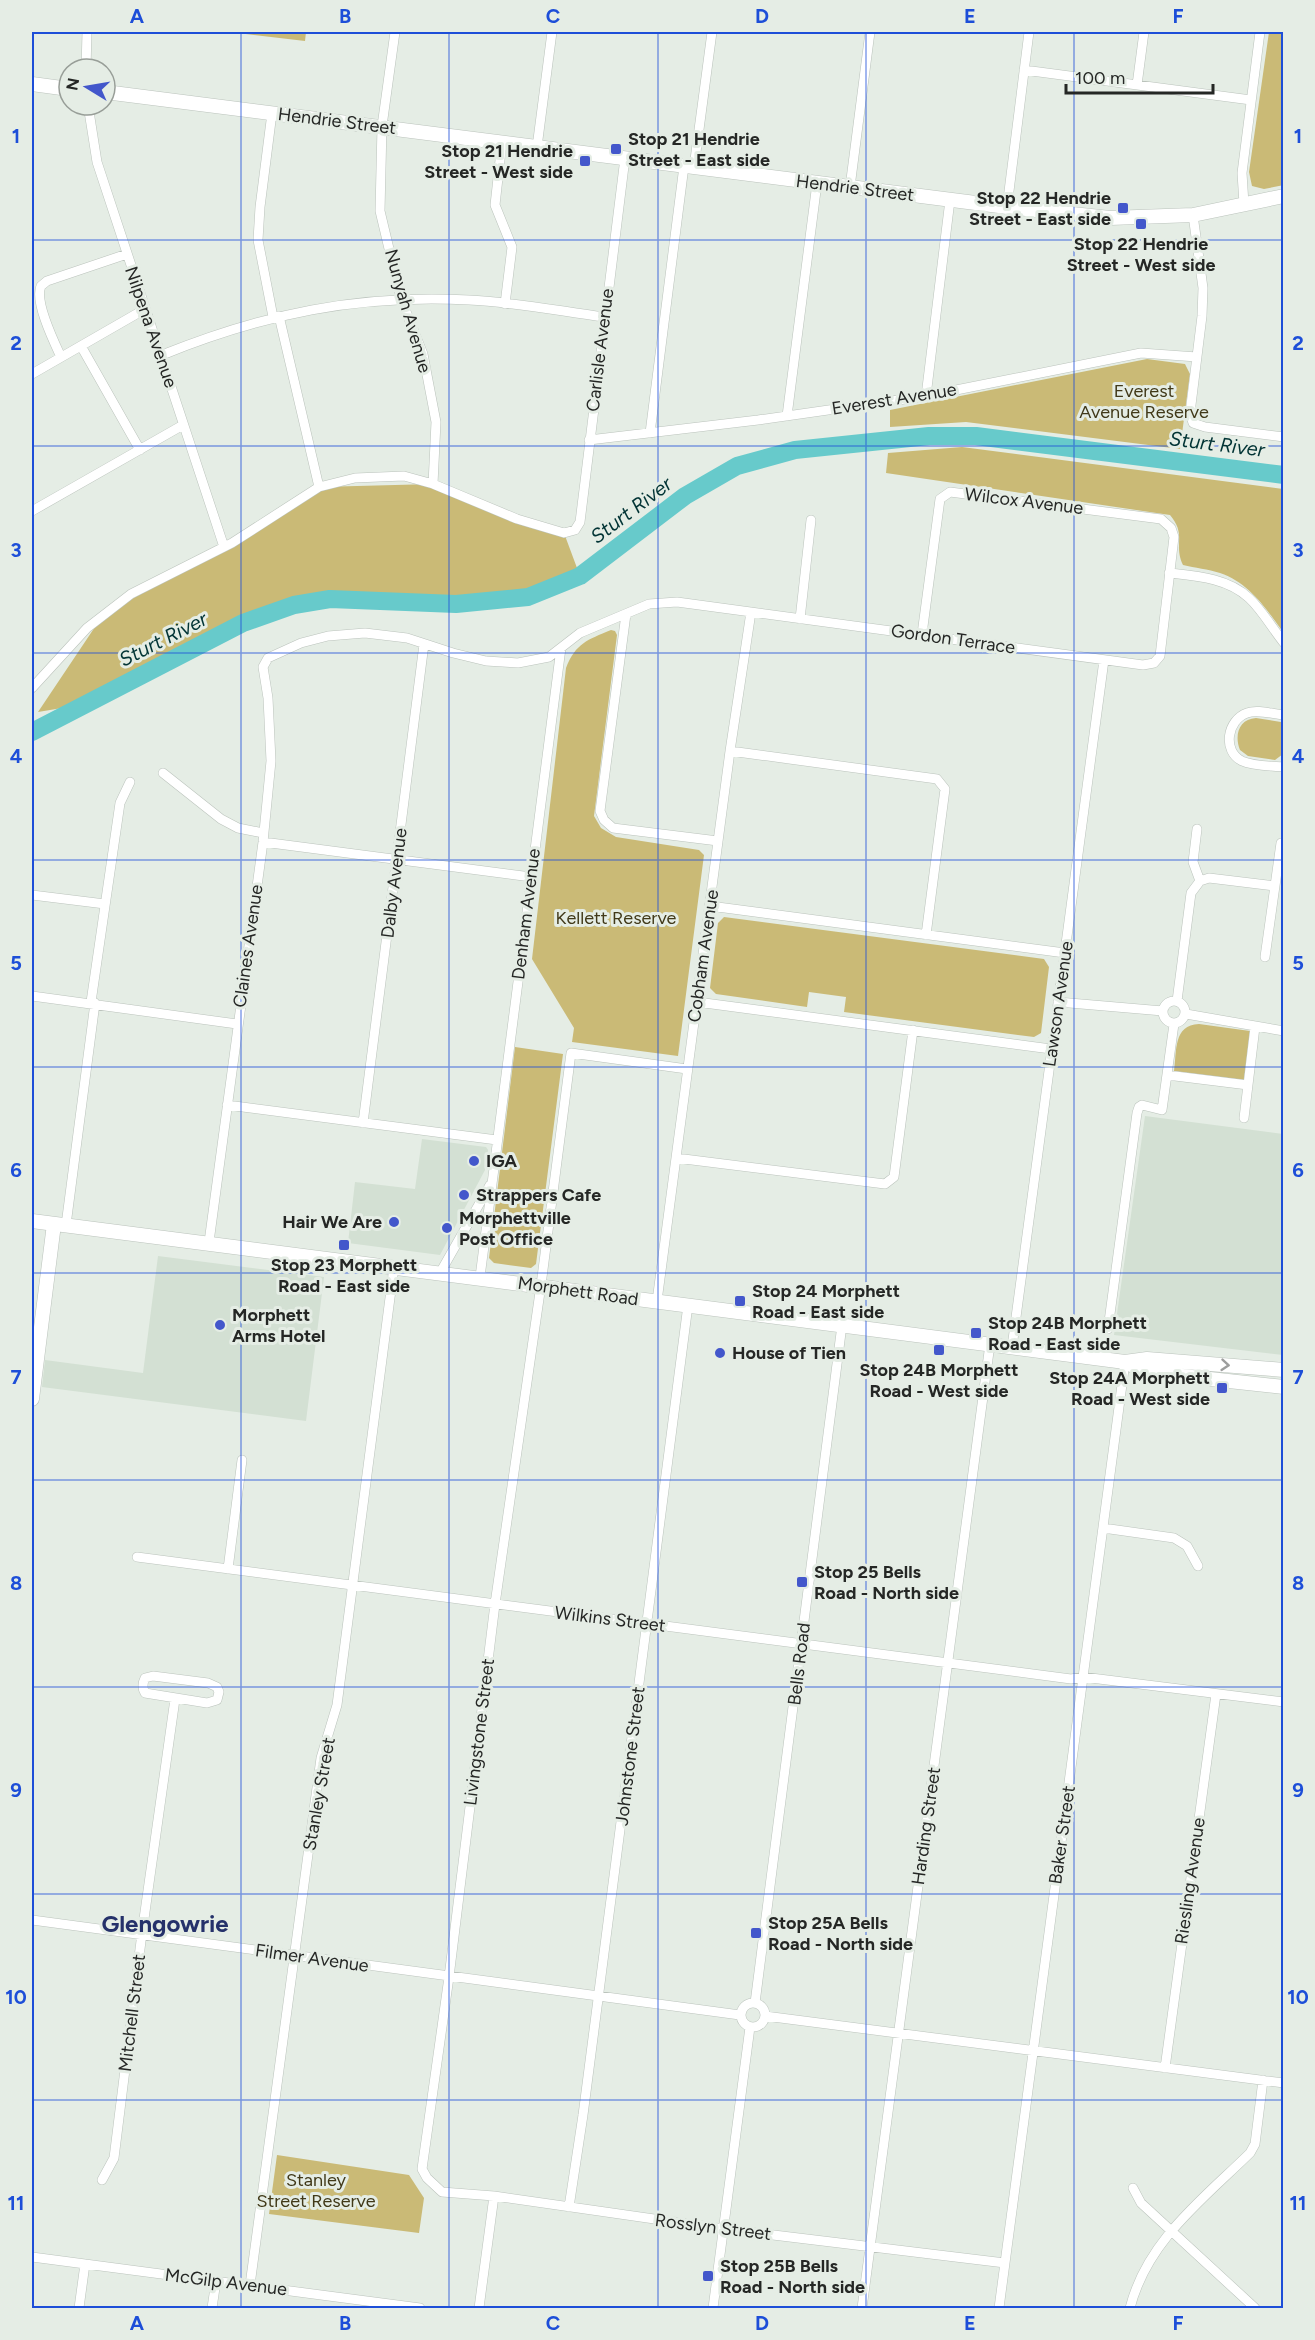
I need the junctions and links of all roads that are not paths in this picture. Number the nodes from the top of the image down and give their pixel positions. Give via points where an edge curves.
1 (87, 32) edge
2 (394, 32) edge
3 (552, 32) edge
4 (712, 32) edge
5 (870, 32) edge
6 (1029, 32) edge
7 (1144, 32) edge
8 (1260, 32) edge
9 (86, 57) edge
10 (1024, 70) junction
11 (32, 84) edge
12 (1137, 85) junction
13 (57, 87) edge
14 (117, 93) edge
15 (1251, 100) junction
16 (272, 112) junction
17 (90, 117) edge
18 (382, 126) junction
19 (502, 142) junction
20 (537, 147) junction
21 (625, 158) junction
22 (689, 166) junction
23 (817, 183) junction
24 (850, 187) junction
25 (1284, 196) edge
26 (950, 200) junction
27 (1244, 204) junction
28 (1007, 207) junction
29 (1193, 215) junction
30 (127, 254) junction
31 (401, 299) junction
32 (505, 304) junction
33 (145, 309) junction
34 (276, 316) junction
35 (604, 317) junction
36 (81, 346) junction
37 (162, 355) junction
38 (61, 357) junction
39 (1197, 357) junction
40 (32, 374) edge
41 (926, 396) junction
42 (787, 416) junction
43 (183, 425) junction
44 (650, 433) junction
45 (1284, 437) edge
46 (589, 440) junction
47 (140, 450) junction
48 (433, 484) junction
49 (319, 487) junction
50 (32, 511) edge
51 (811, 520) dead end
52 (224, 547) junction
53 (1169, 573) junction
54 (752, 612) junction
55 (626, 614) junction
56 (801, 619) junction
57 (922, 634) junction
58 (1284, 643) edge
59 (424, 644) junction
60 (561, 648) junction
61 (275, 654) joint
62 (1104, 660) junction
63 (32, 688) edge
64 (1284, 715) edge
65 (730, 751) junction
66 (1284, 767) edge
67 (163, 773) dead end
68 (130, 782) dead end
69 (1197, 829) dead end
70 (263, 838) junction
71 (718, 841) junction
72 (1281, 843) dead end
73 (397, 860) junction
74 (531, 877) junction
75 (1200, 881) junction
76 (1275, 886) junction
77 (32, 895) edge
78 (105, 904) junction
79 (710, 906) junction
80 (926, 935) junction
81 (1065, 953) junction
82 (1265, 957) dead end
83 (32, 996) edge
84 (1177, 1001) junction
85 (697, 1002) junction
86 (1058, 1002) junction
87 (93, 1003) junction
88 (1163, 1011) junction
89 (1186, 1014) junction
90 (237, 1024) junction
91 (1174, 1024) junction
92 (1255, 1027) junction
93 (913, 1029) junction
94 (1284, 1031) edge
95 (1051, 1049) junction
96 (687, 1069) junction
97 (1167, 1075) junction
98 (1248, 1085) junction
99 (227, 1105) junction
100 (1244, 1118) dead end
101 (363, 1123) junction
102 (497, 1140) junction
103 (676, 1158) junction
104 (492, 1180) junction
105 (32, 1221) edge
106 (60, 1224) junction
107 (209, 1242) junction
108 (394, 1267) junction
109 (440, 1273) junction
110 (480, 1277) junction
111 (541, 1286) junction
112 (657, 1301) junction
113 (688, 1305) junction
114 (842, 1325) junction
115 (1108, 1329) dead end
116 (990, 1344) junction
117 (1012, 1347) junction
118 (1125, 1362) junction
119 (1284, 1370) edge
120 (1284, 1387) edge
121 (32, 1399) edge
122 (242, 1460) dead end
123 (1103, 1528) junction
124 (137, 1557) dead end
125 (1197, 1566) dead end
126 (228, 1569) junction
127 (352, 1586) junction
128 (495, 1604) junction
129 (647, 1623) junction
130 (801, 1643) junction
131 (948, 1664) junction
132 (1083, 1677) junction
133 (1216, 1694) junction
134 (175, 1699) junction
135 (1284, 1702) edge
136 (32, 1920) edge
137 (142, 1933) junction
138 (294, 1956) junction
139 (449, 1977) junction
140 (598, 1995) junction
141 (755, 2003) junction
142 (740, 2015) junction
143 (765, 2016) junction
144 (750, 2027) junction
145 (899, 2034) junction
146 (1033, 2052) junction
147 (1165, 2068) junction
148 (1263, 2080) junction
149 (1284, 2083) edge
150 (427, 2178) joint
151 (102, 2180) dead end
152 (1133, 2188) dead end
153 (494, 2196) junction
154 (568, 2207) junction
155 (724, 2229) junction
156 (1171, 2230) junction
157 (871, 2246) junction
158 (32, 2257) edge
159 (1005, 2263) junction
160 (85, 2264) junction
161 (216, 2281) junction
162 (250, 2285) junction
163 (349, 2304) edge
164 (79, 2308) edge
165 (213, 2308) edge
166 (420, 2308) edge
167 (479, 2308) edge
168 (713, 2308) edge
169 (862, 2308) edge
170 (999, 2308) edge
171 (1130, 2308) edge
172 (1255, 2308) edge

1 - 9 street
2 - 18 street, Nunyah Avenue
3 - 20 street
4 - 22 street
5 - 24 street
6 - 10 street
7 - 12 street
8 - 15 street
10 - 12 street
10 - 28 street
11 - 13 main road
12 - 15 street
14 - 16 main road, Hendrie Street
15 - 27 street via 1242,173
16 - 18 main road, Hendrie Street
16 - 34 street via 258,249
17 - 30 street, Nilpena Avenue via 97,162
18 - 19 main road, Hendrie Street
18 - 31 street, Nunyah Avenue via 380,211
19 - 20 main road, Hendrie Street
19 - 32 street via 495,205 512,247
20 - 21 main road, Hendrie Street
21 - 22 main road, Hendrie Street
21 - 35 street, Carlisle Avenue
22 - 23 main road, Hendrie Street
22 - 44 street
23 - 24 main road, Hendrie Street
23 - 42 street
24 - 26 main road, Hendrie Street
25 - 27 main road, Hendrie Street
26 - 28 main road, Hendrie Street
26 - 41 street
27 - 29 main road, Hendrie Street
28 - 29 main road, Hendrie Street via 1110,218
29 - 39 street via 1203,288
30 - 33 street, Nilpena Avenue
30 - 38 street via 41,286 39,297
31 - 32 street
31 - 34 street
31 - 48 street, Nunyah Avenue via 423,354 436,423
32 - 35 street
33 - 36 street
33 - 37 street, Nilpena Avenue
34 - 37 street via 213,334
34 - 49 street
35 - 46 street, Carlisle Avenue
36 - 38 street
36 - 47 street
37 - 43 street, Nilpena Avenue
38 - 40 street
39 - 41 street, Everest Avenue via 1141,353
39 - 45 street via 1190,413 1193,423 1205,428
41 - 42 street, Everest Avenue
42 - 44 street, Everest Avenue
43 - 47 street
43 - 52 street, Nilpena Avenue
44 - 46 street, Everest Avenue
46 - 48 street, Carlisle Avenue via 575,530 564,533 517,519
47 - 50 street
48 - 49 street via 404,476 355,478
49 - 52 street
51 - 56 street
52 - 63 street via 130,594 87,628
53 - 57 street, Wilcox Avenue via 1174,537 1161,519 950,492 940,499
53 - 58 street via 1206,577 1236,587 1250,598
53 - 62 street, Gordon Terrace via 1160,656 1154,663 1143,665
54 - 55 street, Gordon Terrace via 677,602 649,604
54 - 56 street, Gordon Terrace
54 - 65 street, Cobham Avenue
55 - 60 street, Gordon Terrace via 580,633
55 - 71 street via 600,812 613,828
56 - 57 street, Gordon Terrace
57 - 62 street, Gordon Terrace
59 - 60 street, Gordon Terrace via 486,661 518,663 549,657
59 - 61 street, Gordon Terrace via 365,633 328,636
59 - 73 street, Dalby Avenue
60 - 74 street, Denham Avenue
61 - 70 street, Claines Avenue via 263,667 271,761
62 - 81 street, Lawson Avenue
64 - 66 street via 1244,713 1234,721 1229,734 1234,754 1243,761
65 - 71 street, Cobham Avenue
65 - 80 street via 937,779 945,789
67 - 70 street via 220,819
68 - 78 street via 120,804
69 - 75 street via 1193,861
70 - 73 street
70 - 90 street, Claines Avenue
71 - 79 street, Cobham Avenue
72 - 76 street
73 - 74 street
73 - 101 street, Dalby Avenue
74 - 102 street, Denham Avenue
75 - 76 street via 1209,878
75 - 84 street via 1191,893
76 - 82 street
77 - 78 street
78 - 87 street
79 - 80 street
79 - 85 street, Cobham Avenue
80 - 81 street
81 - 86 street, Lawson Avenue
83 - 87 street
84 - 88 street via 1169,1002
84 - 89 street
85 - 93 street
85 - 96 street, Cobham Avenue
86 - 88 street
86 - 95 street, Lawson Avenue
87 - 90 street
87 - 106 street
88 - 91 street
89 - 91 street
89 - 92 street
90 - 99 street, Claines Avenue
91 - 97 street
92 - 94 street
92 - 98 street
93 - 95 street
93 - 103 street via 894,1177 885,1184
95 - 117 street, Lawson Avenue
96 - 103 street, Cobham Avenue
96 - 111 street, Livingstone Street via 571,1053
97 - 98 street
97 - 115 street via 1162,1110 1138,1107
98 - 100 street
99 - 101 street
99 - 107 street, Claines Avenue
101 - 102 street
102 - 104 street, Denham Avenue
103 - 112 street, Cobham Avenue
104 - 109 street, Denham Avenue
104 - 110 street, Denham Avenue
105 - 106 main road, Morphett Road
106 - 107 main road, Morphett Road
106 - 121 main road
107 - 108 main road, Morphett Road
108 - 109 main road, Morphett Road
108 - 127 street, Stanley Street
109 - 110 main road, Morphett Road
110 - 111 main road, Morphett Road
111 - 112 main road, Morphett Road
111 - 128 street, Livingstone Street
112 - 113 main road, Morphett Road
113 - 114 main road, Morphett Road
113 - 129 street, Johnstone Street
114 - 116 main road, Morphett Road
114 - 130 street, Bells Road
116 - 117 main road, Morphett Road
116 - 131 street, Harding Street
117 - 118 main road, Morphett Road
118 -> 119 main road, Morphett Road via 1147,1359
118 - 120 main road, Morphett Road via 1146,1372
118 - 123 street, Baker Street
122 - 126 street
123 - 125 street via 1174,1538 1187,1546
123 - 132 street, Baker Street
124 - 126 street, Wilkins Street
126 - 127 street, Wilkins Street
127 - 128 street, Wilkins Street
127 - 138 street, Stanley Street via 337,1705 321,1758
128 - 129 street, Wilkins Street
128 - 139 street, Livingstone Street
129 - 130 street, Wilkins Street
129 - 140 street, Johnstone Street
130 - 131 street, Wilkins Street
130 - 141 street, Bells Road
131 - 132 street, Wilkins Street via 1071,1679
131 - 145 street, Harding Street
132 - 133 street, Wilkins Street
132 - 146 street, Baker Street
133 - 135 street, Wilkins Street
133 - 147 street, Riesling Avenue
134 - 134 street via 145,1693 145,1678 208,1683 219,1692 213,1703
134 - 137 street, Mitchell Street
136 - 137 street, Filmer Avenue
137 - 138 street, Filmer Avenue
137 - 151 street, Mitchell Street via 114,2158
138 - 139 street, Filmer Avenue
138 - 162 street, Stanley Street
139 - 140 street, Filmer Avenue
139 - 150 street, Livingstone Street via 422,2169
140 - 142 street, Filmer Avenue
140 - 154 street, Johnstone Street
141 - 142 street via 743,2007
141 - 143 street
142 - 144 street
143 - 144 street via 759,2026
143 - 145 street
144 - 155 street
145 - 146 street
145 - 157 street, Harding Street
146 - 147 street
146 - 159 street, Baker Street
147 - 148 street
148 - 149 street
148 - 156 street via 1255,2144 1250,2153
150 - 153 street, Rosslyn Street via 442,2192
152 - 156 street via 1141,2203
153 - 154 street, Rosslyn Street
153 - 167 street
154 - 155 street, Rosslyn Street
155 - 157 street, Rosslyn Street
155 - 168 street
156 - 171 street via 1148,2261 1134,2289
156 - 172 street
157 - 159 street, Rosslyn Street
157 - 169 street, Harding Street
158 - 160 street, McGilp Avenue
159 - 170 street, Baker Street
160 - 161 street, McGilp Avenue
160 - 164 street
161 - 162 street, McGilp Avenue
161 - 165 street
162 - 163 street, McGilp Avenue
163 - 166 street, McGilp Avenue

